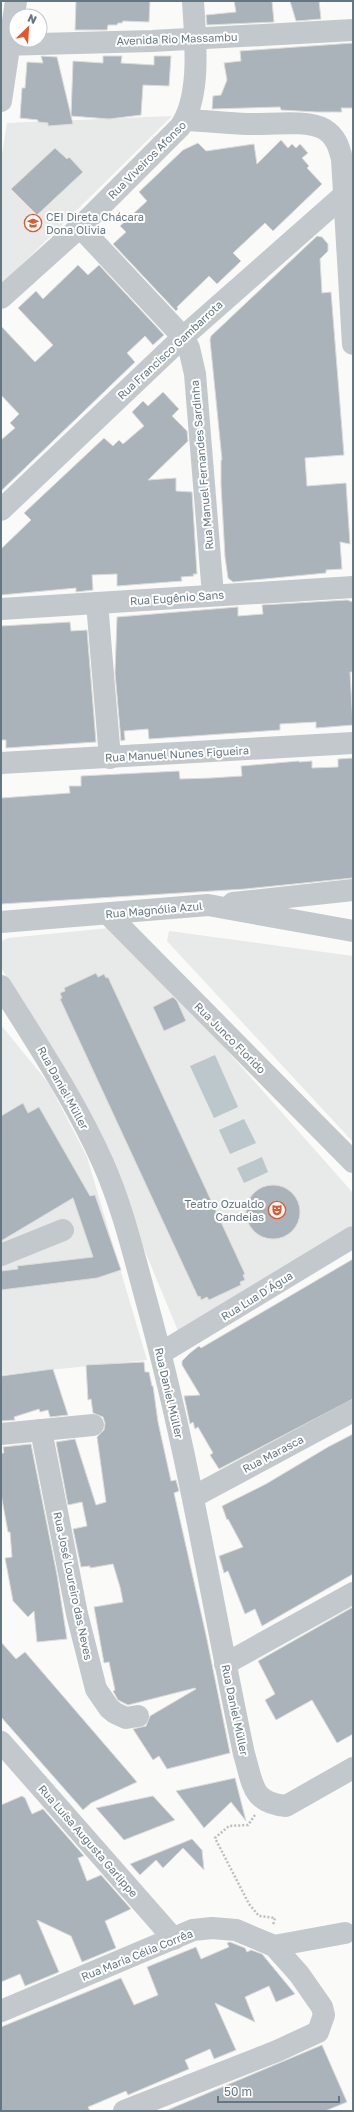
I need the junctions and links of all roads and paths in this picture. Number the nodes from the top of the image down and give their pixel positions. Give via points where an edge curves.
1 (16, 1) edge
2 (193, 1) edge
3 (353, 30) edge
4 (196, 38) junction
5 (6, 45) edge
6 (1, 101) edge
7 (186, 120) junction
8 (344, 195) junction
9 (80, 227) junction
10 (1, 298) edge
11 (183, 337) junction
12 (353, 344) edge
13 (1, 510) edge
14 (353, 587) edge
15 (213, 595) junction
16 (97, 603) junction
17 (1, 608) edge
18 (353, 743) edge
19 (110, 758) junction
20 (1, 763) edge
21 (353, 890) edge
22 (208, 905) junction
23 (108, 914) junction
24 (1, 922) edge
25 (353, 931) edge
26 (1, 986) edge
27 (353, 1162) edge
28 (63, 1230) dead end
29 (353, 1237) edge
30 (1, 1255) edge
31 (161, 1353) junction
32 (353, 1411) edge
33 (93, 1425) dead end
34 (41, 1430) junction
35 (1, 1434) edge
36 (194, 1497) junction
37 (353, 1593) edge
38 (225, 1664) junction
39 (138, 1716) dead end
40 (1, 1742) edge
41 (353, 1768) edge
42 (276, 1804) junction
43 (350, 1934) edge
44 (174, 1939) junction
45 (271, 1944) junction
46 (1, 2010) edge
47 (124, 2111) edge

1 - 5 street
2 - 4 street
3 - 4 street, Avenida Rio Massambu
4 - 5 street, Avenida Rio Massambu
4 - 7 street via 195,69
5 - 6 street
7 - 8 street, Rua Viveiros Afonso via 307,124 322,128 329,132 339,146
7 - 9 street, Rua Viveiros Afonso
8 - 11 street, Rua Francisco Gambarrota
8 - 12 street
9 - 10 street, Rua Viveiros Afonso
9 - 11 street
11 - 13 street, Rua Francisco Gambarrota
11 - 15 street, Rua Manuel Fernandes Sardinha via 189,348 195,374
14 - 15 street, Rua Eugênio Sans
15 - 16 street, Rua Eugênio Sans
16 - 17 street, Rua Eugênio Sans
16 - 19 street
18 - 19 street, Rua Manuel Nunes Figueira
19 - 20 street, Rua Manuel Nunes Figueira
21 - 22 street
22 - 23 street, Rua Magnólia Azul
22 - 25 street, Rua Magnólia Azul
23 - 24 street, Rua Magnólia Azul
23 - 27 street, Rua Junco Florido
26 - 31 street, Rua Daniel Müller via 48,1059 103,1164 124,1220
28 - 30 street
29 - 31 street, Rua Lua D´Água
31 - 36 street, Rua Daniel Müller
32 - 36 street, Rua Marasca
33 - 34 street
34 - 35 street
34 - 39 street, Rua José Loureiro das Neves via 77,1614 96,1689 115,1713 126,1718
36 - 38 street, Rua Daniel Müller
37 - 38 street
38 - 42 street, Rua Daniel Müller via 244,1754 256,1792
40 - 44 street, Rua Luísa Augusta Garlippe
41 - 42 street
42 - 45 path via 248,1825 230,1826 215,1838 249,1904 259,1916 275,1918
43 - 45 street
44 - 45 street, Rua Maria Célia Corrêa via 193,1930 212,1928 236,1930
44 - 46 street, Rua Maria Célia Corrêa
45 - 47 street, Rua Maria Célia Corrêa via 299,1974 322,2007 324,2014 318,2032

